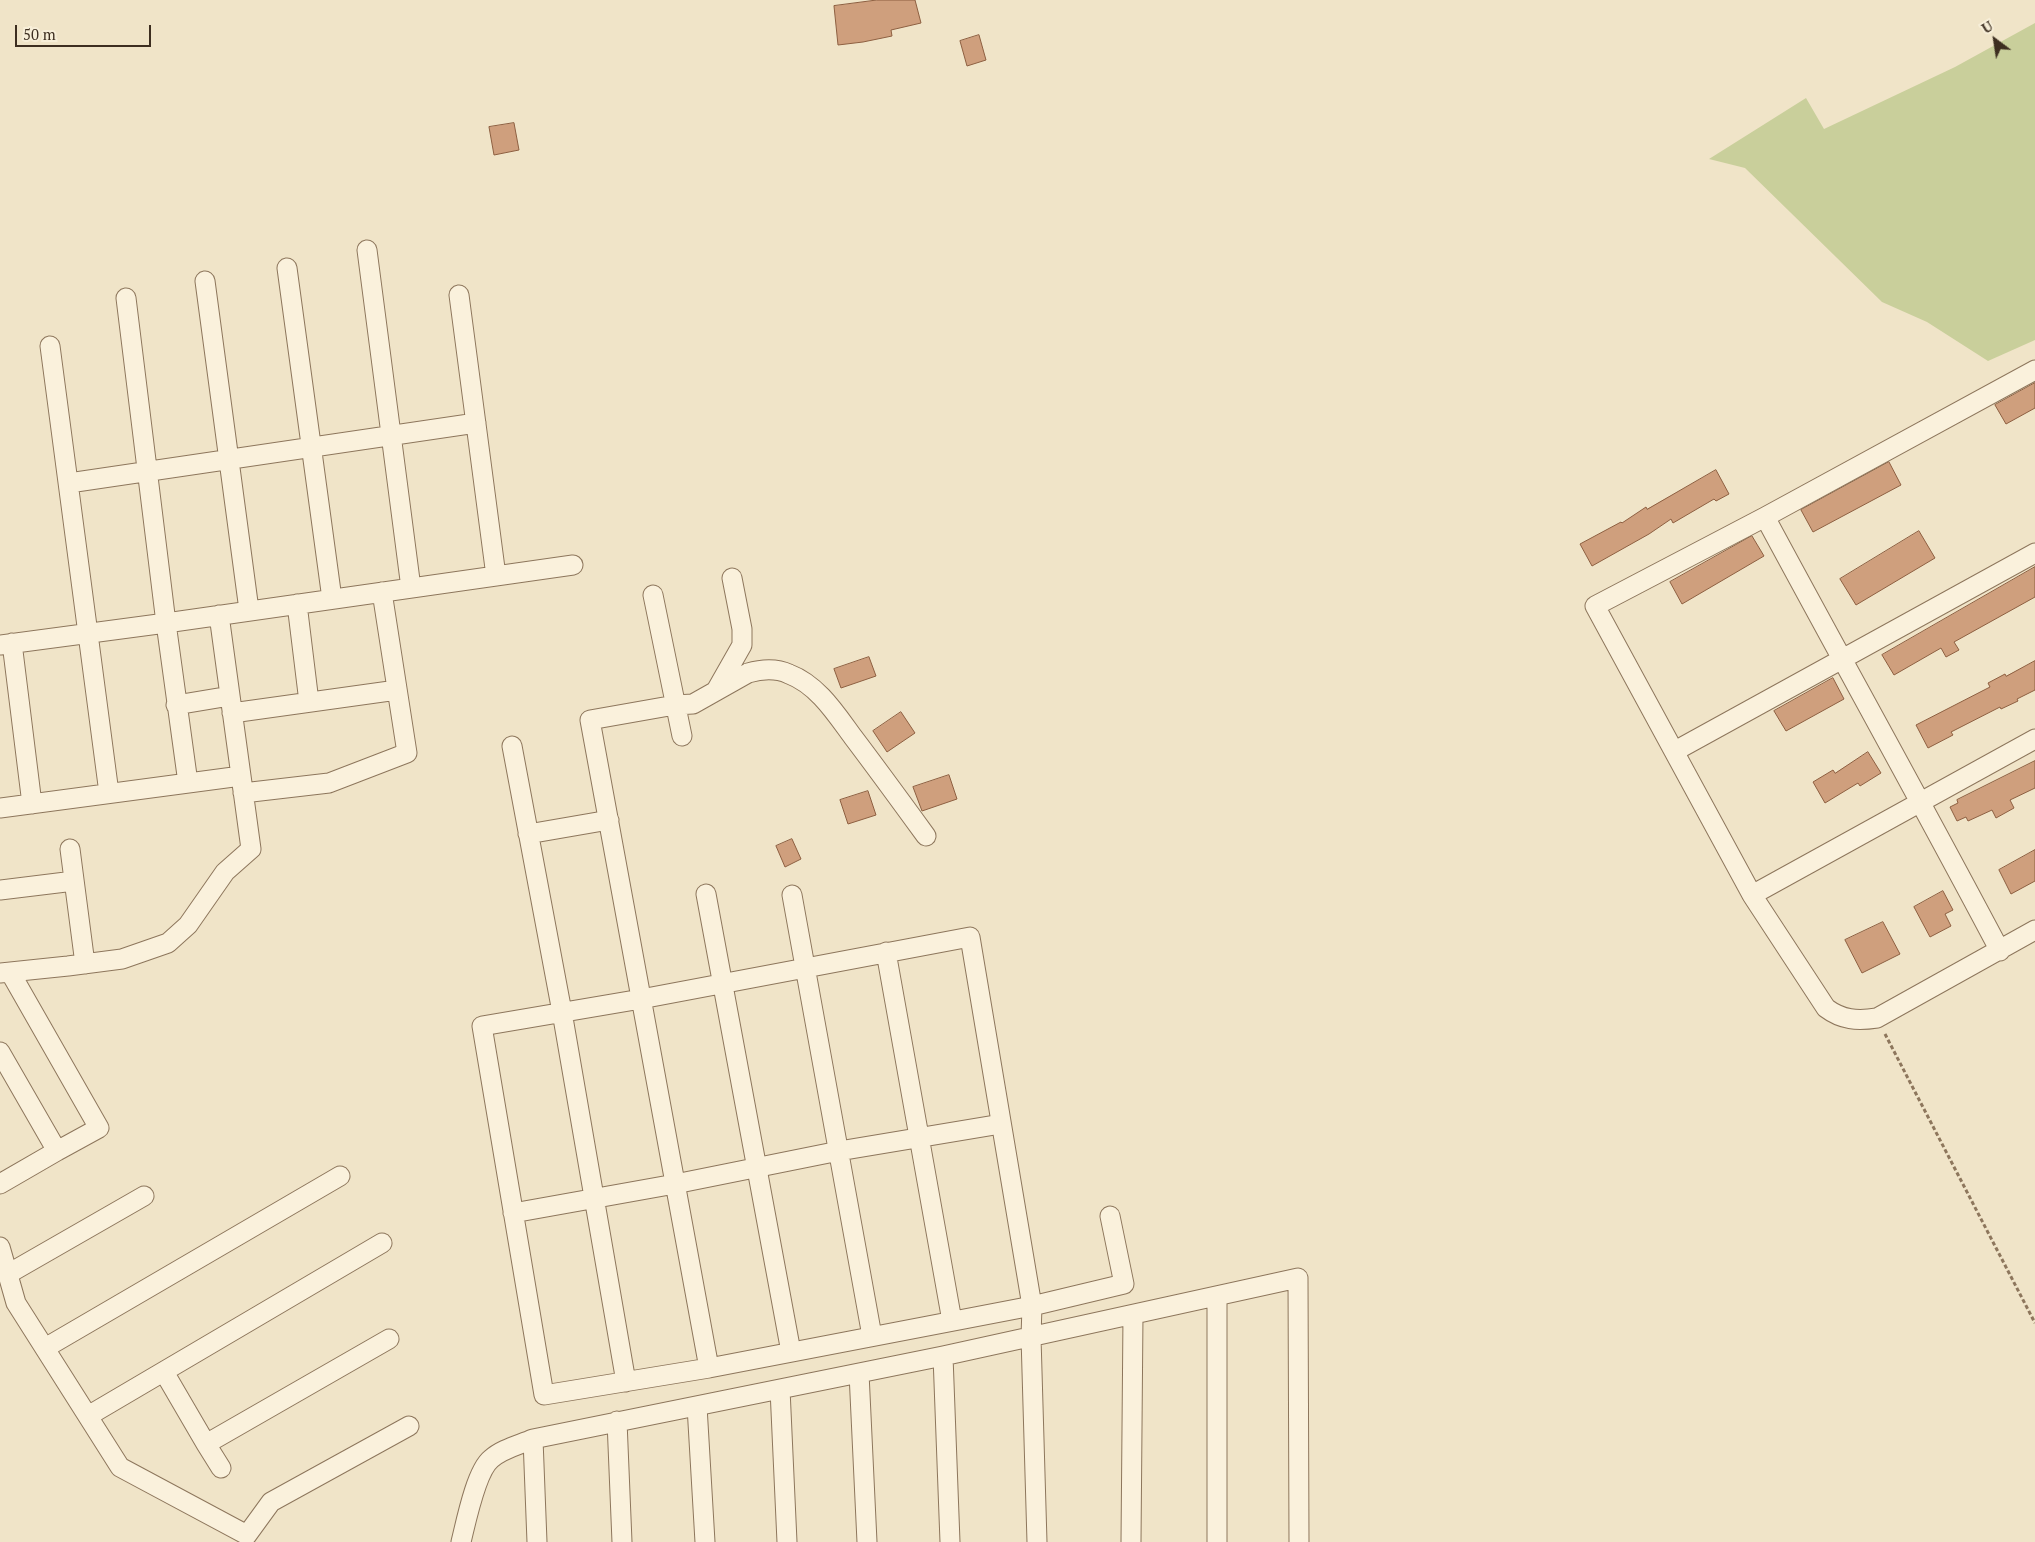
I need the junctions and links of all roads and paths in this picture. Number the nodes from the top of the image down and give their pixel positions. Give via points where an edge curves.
1 (367, 250) dead end
2 (286, 268) dead end
3 (206, 281) dead end
4 (459, 295) dead end
5 (126, 298) dead end
6 (50, 346) dead end
7 (2035, 370) edge
8 (476, 423) junction
9 (391, 435) junction
10 (311, 447) junction
11 (229, 460) junction
12 (147, 472) junction
13 (69, 483) junction
14 (1765, 517) junction
15 (2035, 553) edge
16 (573, 565) dead end
17 (496, 576) junction
18 (732, 578) dead end
19 (411, 588) junction
20 (382, 592) junction
21 (653, 594) dead end
22 (332, 599) junction
23 (297, 604) junction
24 (249, 610) junction
25 (219, 615) junction
26 (166, 623) junction
27 (89, 632) junction
28 (6, 644) edge
29 (1842, 660) junction
30 (397, 690) junction
31 (715, 693) junction
32 (309, 702) junction
33 (176, 705) junction
34 (231, 705) junction
35 (675, 705) junction
36 (682, 736) dead end
37 (2035, 739) edge
38 (512, 746) dead end
39 (1675, 751) junction
40 (188, 783) junction
41 (242, 784) junction
42 (109, 793) junction
43 (1922, 803) junction
44 (32, 804) junction
45 (0, 808) edge
46 (608, 820) junction
47 (528, 834) junction
48 (926, 836) dead end
49 (70, 849) dead end
50 (74, 881) junction
51 (0, 890) edge
52 (706, 894) dead end
53 (792, 895) dead end
54 (1752, 895) junction
55 (2035, 930) edge
56 (2000, 951) junction
57 (886, 952) junction
58 (85, 964) junction
59 (806, 968) junction
60 (5, 972) edge
61 (723, 984) junction
62 (642, 999) junction
63 (562, 1012) junction
64 (1877, 1018) junction
65 (0, 1052) edge
66 (1001, 1124) junction
67 (919, 1138) junction
68 (839, 1151) junction
69 (57, 1152) junction
70 (757, 1168) junction
71 (340, 1176) dead end
72 (0, 1184) edge
73 (675, 1184) junction
74 (144, 1196) dead end
75 (594, 1198) junction
76 (513, 1213) junction
77 (1110, 1216) dead end
78 (382, 1243) dead end
79 (0, 1247) edge
80 (8, 1274) junction
81 (1217, 1296) junction
82 (1032, 1306) junction
83 (1133, 1315) junction
84 (952, 1321) junction
85 (2035, 1323) edge
86 (872, 1336) junction
87 (1031, 1337) junction
88 (389, 1339) dead end
89 (45, 1348) junction
90 (791, 1352) junction
91 (943, 1356) junction
92 (709, 1368) junction
93 (164, 1372) junction
94 (859, 1373) junction
95 (626, 1382) junction
96 (780, 1389) junction
97 (697, 1406) junction
98 (88, 1416) junction
99 (616, 1422) junction
100 (409, 1426) dead end
101 (533, 1439) junction
102 (206, 1444) junction
103 (221, 1468) dead end
104 (461, 1542) edge
105 (537, 1542) edge
106 (622, 1542) edge
107 (705, 1542) edge
108 (787, 1542) edge
109 (867, 1542) edge
110 (950, 1542) edge
111 (1038, 1542) edge
112 (1131, 1542) edge
113 (1217, 1542) edge
114 (1299, 1542) edge

1 - 9 street
2 - 10 street
3 - 11 street
4 - 8 street
5 - 12 street
6 - 13 street
7 - 14 street
8 - 9 street
8 - 17 street
9 - 10 street
9 - 19 street
10 - 11 street
10 - 22 street
11 - 12 street
11 - 24 street
12 - 13 street
12 - 26 street
13 - 27 street
14 - 29 street
14 - 39 street via 1595,606
15 - 29 street
16 - 17 street
17 - 19 street
18 - 31 street via 742,645
19 - 20 street
20 - 22 street
20 - 30 street
21 - 35 street
22 - 23 street
23 - 24 street
23 - 32 street
24 - 25 street
25 - 26 street
25 - 34 street
26 - 27 street
26 - 33 street
27 - 28 street
27 - 42 street
28 - 44 street
29 - 39 street
29 - 43 street
30 - 32 street
30 - 41 street via 407,753 329,783
31 - 35 street via 693,704
31 - 48 street via 748,673 772,669 812,686
32 - 34 street
33 - 34 street
33 - 40 street
34 - 41 street
35 - 36 street
35 - 46 street via 590,720
37 - 43 street
38 - 47 street
39 - 54 street
40 - 41 street
40 - 42 street
41 - 58 street via 250,849 225,872 188,924 168,943 122,959
42 - 44 street
43 - 54 street
43 - 56 street
44 - 45 street
46 - 47 street
46 - 62 street
47 - 63 street
49 - 50 street
50 - 51 street
50 - 58 street
52 - 61 street
53 - 59 street
54 - 64 street via 1826,1008 1844,1018
55 - 56 street
56 - 64 street
57 - 59 street
57 - 66 street via 970,937
57 - 67 street
58 - 60 street
59 - 61 street
59 - 68 street
60 - 69 street via 99,1128
61 - 62 street
61 - 70 street
62 - 63 street
62 - 73 street
63 - 75 street
63 - 76 street via 482,1026
64 - 85 path
65 - 69 street
66 - 67 street
66 - 82 street
67 - 68 street
67 - 84 street
68 - 70 street
68 - 86 street
69 - 72 street
70 - 73 street
70 - 90 street
71 - 89 street
73 - 75 street
73 - 92 street
74 - 80 street
75 - 76 street
75 - 95 street
76 - 95 street via 544,1395
77 - 82 street via 1124,1284
78 - 93 street
79 - 80 street
80 - 89 street via 16,1303
81 - 83 street
81 - 113 street
81 - 114 street via 1298,1278
82 - 84 street
82 - 87 street
83 - 87 street
83 - 112 street
84 - 86 street
86 - 90 street
87 - 91 street
87 - 111 street
88 - 102 street
89 - 98 street
90 - 92 street
91 - 94 street
91 - 110 street
92 - 95 street
93 - 98 street
93 - 102 street
94 - 96 street
94 - 109 street
96 - 97 street
96 - 108 street
97 - 99 street
97 - 107 street
98 - 100 street via 120,1467 247,1536 271,1502
99 - 101 street
99 - 106 street
101 - 104 street via 498,1454 487,1463 478,1479
101 - 105 street
102 - 103 street

